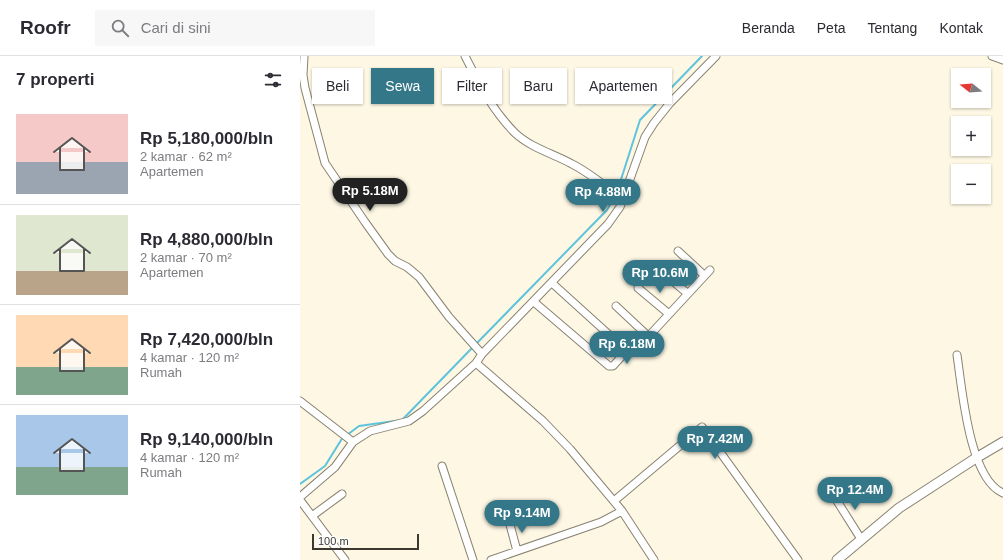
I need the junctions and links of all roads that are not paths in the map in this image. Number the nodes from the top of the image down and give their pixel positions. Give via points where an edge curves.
1 (304, 56) edge
2 (465, 56) edge
3 (716, 56) edge
4 (992, 56) edge
5 (1003, 60) edge
6 (618, 196) junction
7 (678, 250) dead end
8 (662, 272) dead end
9 (552, 283) junction
10 (638, 288) dead end
11 (687, 294) junction
12 (534, 302) junction
13 (616, 306) dead end
14 (668, 314) junction
15 (648, 336) junction
16 (626, 350) junction
17 (481, 353) junction
18 (957, 355) dead end
19 (476, 363) junction
20 (300, 401) edge
21 (352, 442) junction
22 (1003, 442) edge
23 (976, 458) junction
24 (442, 466) dead end
25 (832, 493) dead end
26 (1003, 493) edge
27 (342, 494) dead end
28 (300, 498) edge
29 (614, 501) junction
30 (622, 511) junction
31 (312, 516) junction
32 (509, 521) dead end
33 (861, 539) junction
34 (517, 551) junction
35 (345, 560) edge
36 (473, 560) edge
37 (491, 560) edge
38 (654, 560) edge
39 (798, 560) edge
40 (837, 560) edge

1 - 17 street via 305,88 325,163 388,254 419,277 449,317
2 - 6 street via 484,94 516,134 574,165
3 - 6 street via 654,123
4 - 5 street
6 - 9 street via 620,207 608,224
7 - 11 street via 707,272
8 - 11 street
9 - 12 street
9 - 16 street
10 - 14 street
11 - 14 street
12 - 16 street via 609,366 614,365
12 - 17 street
13 - 15 street
14 - 15 street
15 - 16 street
17 - 19 street
18 - 23 street
19 - 21 street via 409,421 370,431
19 - 29 street via 570,448
20 - 21 street
21 - 28 street via 335,467
22 - 23 main road
23 - 26 street via 988,482
23 - 33 main road via 899,508
24 - 36 street
25 - 33 street
27 - 31 street
28 - 31 street
29 - 30 street
29 - 39 street via 702,427
30 - 34 street via 601,522
30 - 38 street
31 - 35 street
32 - 34 street
33 - 40 main road
34 - 37 street

